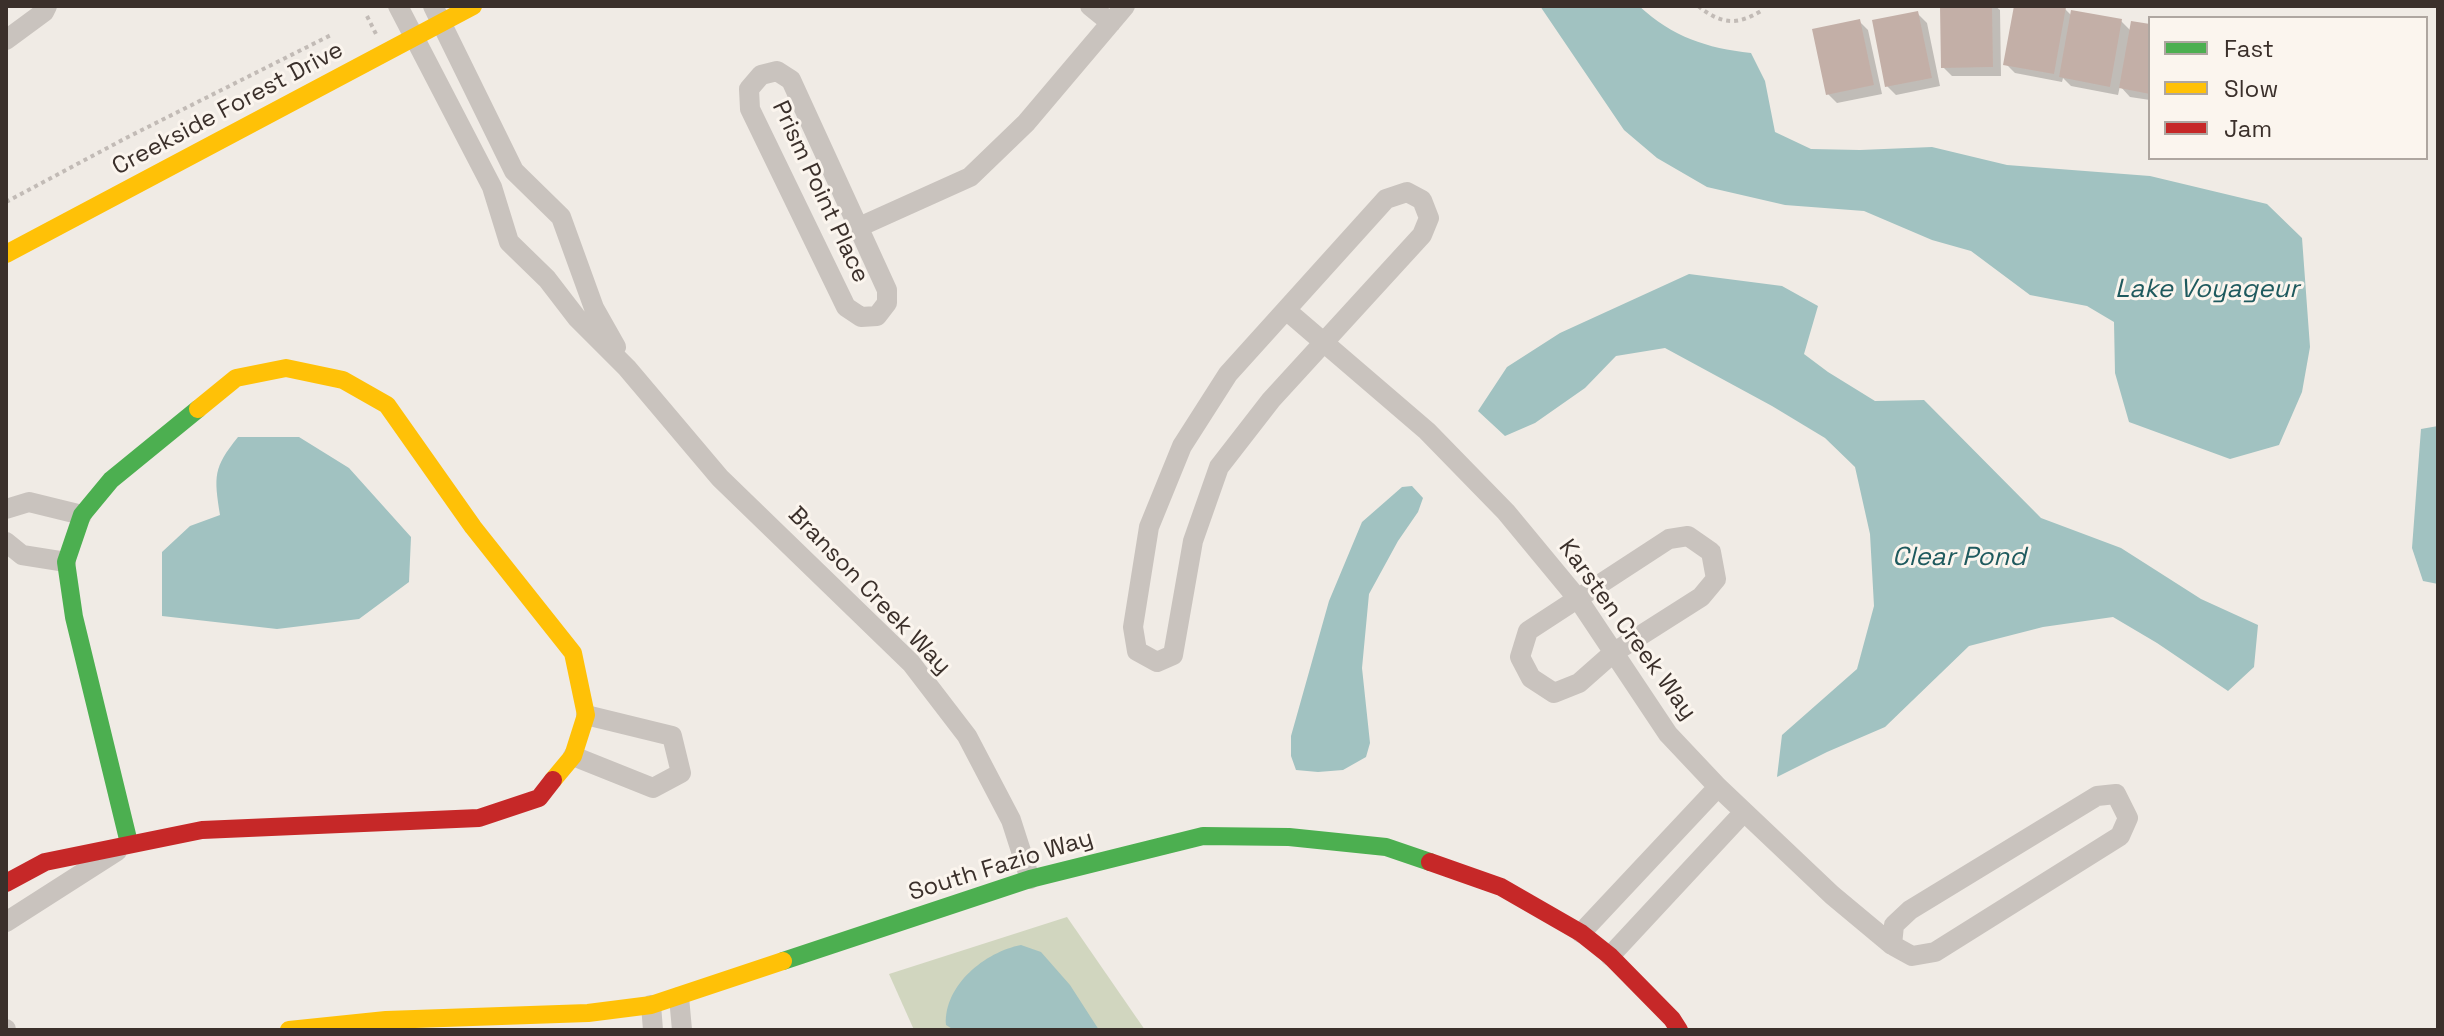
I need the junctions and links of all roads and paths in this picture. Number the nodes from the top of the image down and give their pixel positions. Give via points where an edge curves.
1 (47, 6) edge
2 (398, 6) edge
3 (473, 6) edge
4 (1090, 6) edge
5 (1125, 6) edge
6 (1698, 6) edge
7 (1761, 6) edge
8 (438, 14) edge
9 (367, 16) dead end
10 (1111, 23) junction
11 (331, 35) dead end
12 (377, 36) dead end
13 (415, 38) junction
14 (6, 40) edge
15 (514, 171) junction
16 (492, 187) junction
17 (6, 202) edge
18 (859, 227) junction
19 (6, 254) edge
20 (575, 258) junction
21 (547, 279) junction
22 (1286, 310) junction
23 (1323, 341) junction
24 (627, 368) junction
25 (6, 509) edge
26 (82, 515) junction
27 (6, 542) edge
28 (66, 562) junction
29 (1578, 599) junction
30 (1613, 653) junction
31 (586, 715) junction
32 (573, 756) junction
33 (1718, 787) junction
34 (1744, 812) junction
35 (129, 843) junction
36 (1030, 879) junction
37 (6, 883) edge
38 (6, 922) edge
39 (1581, 933) junction
40 (1892, 945) junction
41 (1610, 956) junction
42 (679, 997) junction
43 (651, 1005) junction
44 (289, 1030) edge
45 (653, 1030) edge
46 (682, 1030) edge
47 (1679, 1030) edge

1 - 14 street
2 - 13 street, Branson Creek Way
3 - 8 street, Creekside Forest Drive
4 - 10 street
5 - 10 street
6 - 7 path via 1733,23 1761,11
8 - 13 street, Creekside Forest Drive
8 - 15 street, Branson Creek Way
9 - 12 path
10 - 18 street via 1026,123 970,177
11 - 17 path
13 - 16 street, Branson Creek Way
13 - 19 street, Creekside Forest Drive
15 - 16 street
15 - 20 street, Branson Creek Way via 561,217
16 - 21 street, Branson Creek Way via 509,242
18 - 18 street, Prism Point Place via 791,80 777,71 761,75 749,89 756,123 846,307 861,317 877,316 887,303 887,290
20 - 21 street
20 - 24 street, Branson Creek Way via 594,308
21 - 24 street, Branson Creek Way
22 - 23 street, Karsten Creek Way
22 - 23 street via 1386,199 1407,192 1422,200 1429,218 1422,235
22 - 23 street via 1228,374 1182,446 1149,527 1133,627 1137,651 1157,662 1173,655 1193,541 1219,467
23 - 29 street, Karsten Creek Way via 1427,431 1506,512
24 - 36 street, Branson Creek Way via 720,478 911,663 967,736 1011,820
25 - 26 street via 29,502
26 - 28 street
26 - 31 street via 111,480 236,378 286,368 343,380 387,405 473,527 573,653
27 - 28 street via 22,555
28 - 35 street via 74,617
29 - 30 street, Karsten Creek Way
29 - 30 street via 1528,631 1520,657 1531,678 1554,693 1579,683
29 - 30 street via 1669,539 1688,536 1711,552 1716,579 1701,597
30 - 33 street, Karsten Creek Way via 1668,734
31 - 32 street
31 - 32 street via 672,736 681,773 653,788
32 - 35 street via 539,798 479,818 202,830
33 - 34 street, Karsten Creek Way
33 - 39 street
34 - 40 street, Karsten Creek Way
34 - 41 street
35 - 37 street via 45,862
35 - 38 street
36 - 39 street, South Fazio Way via 1203,836 1289,837 1386,847 1501,887
36 - 42 street, South Fazio Way
39 - 41 street, South Fazio Way
40 - 40 street via 1912,956 1935,952 2120,836 2128,818 2116,794 2097,796 1910,910 1894,925
41 - 47 street, South Fazio Way
42 - 43 street, South Fazio Way
42 - 46 street
43 - 44 street, South Fazio Way
43 - 45 street

